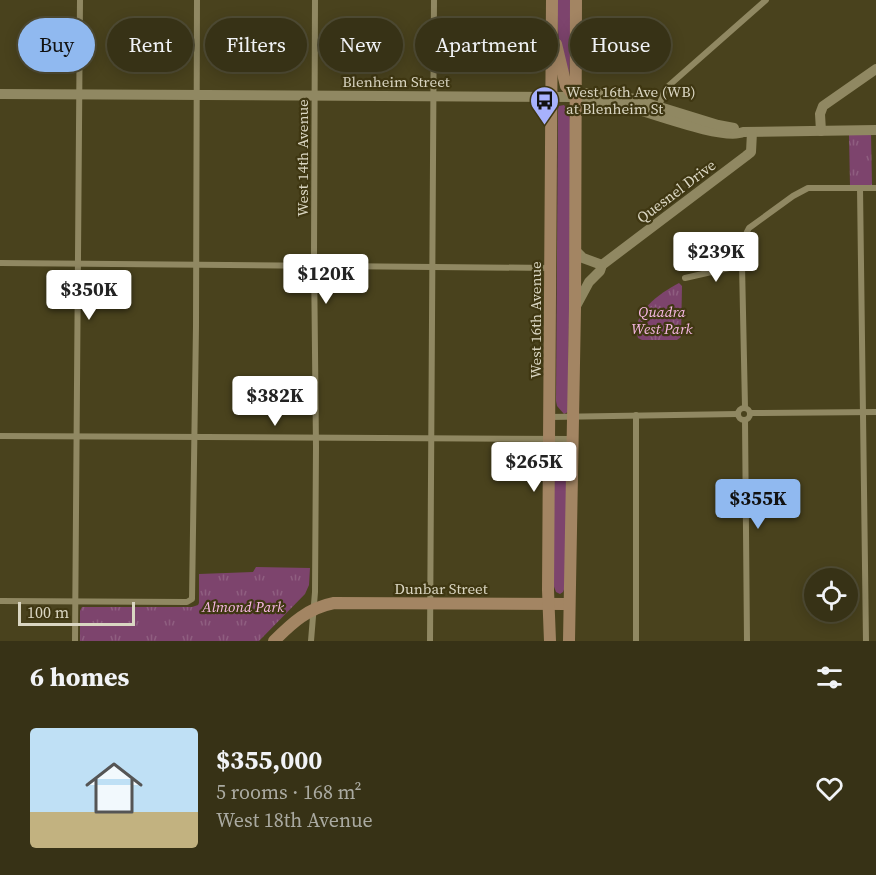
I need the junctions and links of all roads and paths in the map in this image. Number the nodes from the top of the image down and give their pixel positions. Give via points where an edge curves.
1 (80, 0) edge
2 (197, 0) edge
3 (315, 0) edge
4 (434, 0) edge
5 (552, 0) edge
6 (576, 0) edge
7 (766, 0) edge
8 (551, 18) edge
9 (558, 57) edge
10 (876, 69) edge
11 (551, 72) edge
12 (0, 94) edge
13 (78, 95) junction
14 (197, 95) junction
15 (315, 96) junction
16 (551, 96) junction
17 (433, 97) junction
18 (575, 97) junction
19 (657, 111) junction
20 (876, 130) edge
21 (820, 131) junction
22 (748, 132) junction
23 (860, 188) junction
24 (876, 188) edge
25 (575, 250) junction
26 (0, 263) edge
27 (78, 264) junction
28 (603, 265) junction
29 (742, 265) junction
30 (196, 266) junction
31 (314, 266) junction
32 (432, 267) junction
33 (550, 268) junction
34 (685, 279) dead end
35 (575, 308) junction
36 (745, 407) junction
37 (862, 412) junction
38 (876, 412) edge
39 (738, 414) junction
40 (751, 414) junction
41 (636, 415) junction
42 (550, 417) junction
43 (573, 417) junction
44 (745, 420) junction
45 (0, 436) edge
46 (77, 436) junction
47 (195, 437) junction
48 (431, 438) junction
49 (316, 439) junction
50 (549, 439) junction
51 (573, 439) junction
52 (0, 601) edge
53 (75, 602) junction
54 (430, 603) junction
55 (549, 604) junction
56 (569, 604) junction
57 (313, 609) junction
58 (75, 641) edge
59 (274, 641) edge
60 (311, 641) edge
61 (430, 641) edge
62 (550, 641) edge
63 (569, 641) edge
64 (636, 641) edge
65 (747, 641) edge
66 (866, 641) edge

1 - 13 street
2 - 14 street
3 - 15 street, West 14th Avenue
4 - 17 street
5 - 8 main road, West 16th Avenue
6 - 18 main road
7 - 19 street via 666,89
9 - 18 main road via 566,86
10 - 21 street via 823,106
11 - 16 main road, West 16th Avenue
12 - 13 street, Blenheim Street
13 - 14 street, Blenheim Street
13 - 27 street
14 - 15 street, Blenheim Street
14 - 30 street
15 - 17 street, Blenheim Street
15 - 31 street, West 14th Avenue
16 - 17 street, Blenheim Street
16 - 18 street, Blenheim Street
16 - 33 main road, West 16th Avenue
17 - 32 street
18 - 19 street, Blenheim Street via 609,93
18 - 25 main road
19 - 22 street, Blenheim Street
20 - 21 street, Blenheim Street
21 - 22 street, Blenheim Street
22 - 28 street, Quesnel Drive via 751,152
23 - 24 street
23 - 29 street via 808,189 793,196 749,228 743,241
23 - 37 street
25 - 28 street via 583,258
25 - 35 main road
26 - 27 street
27 - 30 street
27 - 46 street
28 - 35 street, Quesnel Drive
29 - 34 street
29 - 36 street
30 - 31 street
30 - 47 street
31 - 32 street
31 - 49 street, West 14th Avenue
32 - 33 street
32 - 48 street
33 - 42 main road, West 16th Avenue
35 - 43 main road
36 - 39 street
36 - 40 street
37 - 38 street
37 - 40 street
37 - 66 street
39 - 41 street
39 - 44 street
40 - 44 street
41 - 43 street
41 - 64 street
42 - 43 street
42 - 50 main road, West 16th Avenue
43 - 51 main road
44 - 65 street
45 - 46 street
46 - 47 street
46 - 53 street
47 - 49 street
47 - 53 street via 192,599
48 - 49 street
48 - 50 street
48 - 54 street
49 - 57 street, West 14th Avenue
50 - 51 street
50 - 55 main road, West 16th Avenue
51 - 56 main road
52 - 53 street
53 - 58 street
54 - 55 main road, Dunbar Street
54 - 57 main road, Dunbar Street via 334,603
54 - 61 street
55 - 56 main road, Dunbar Street
55 - 62 main road, West 16th Avenue
56 - 63 main road
57 - 59 main road
57 - 60 street, West 14th Avenue

